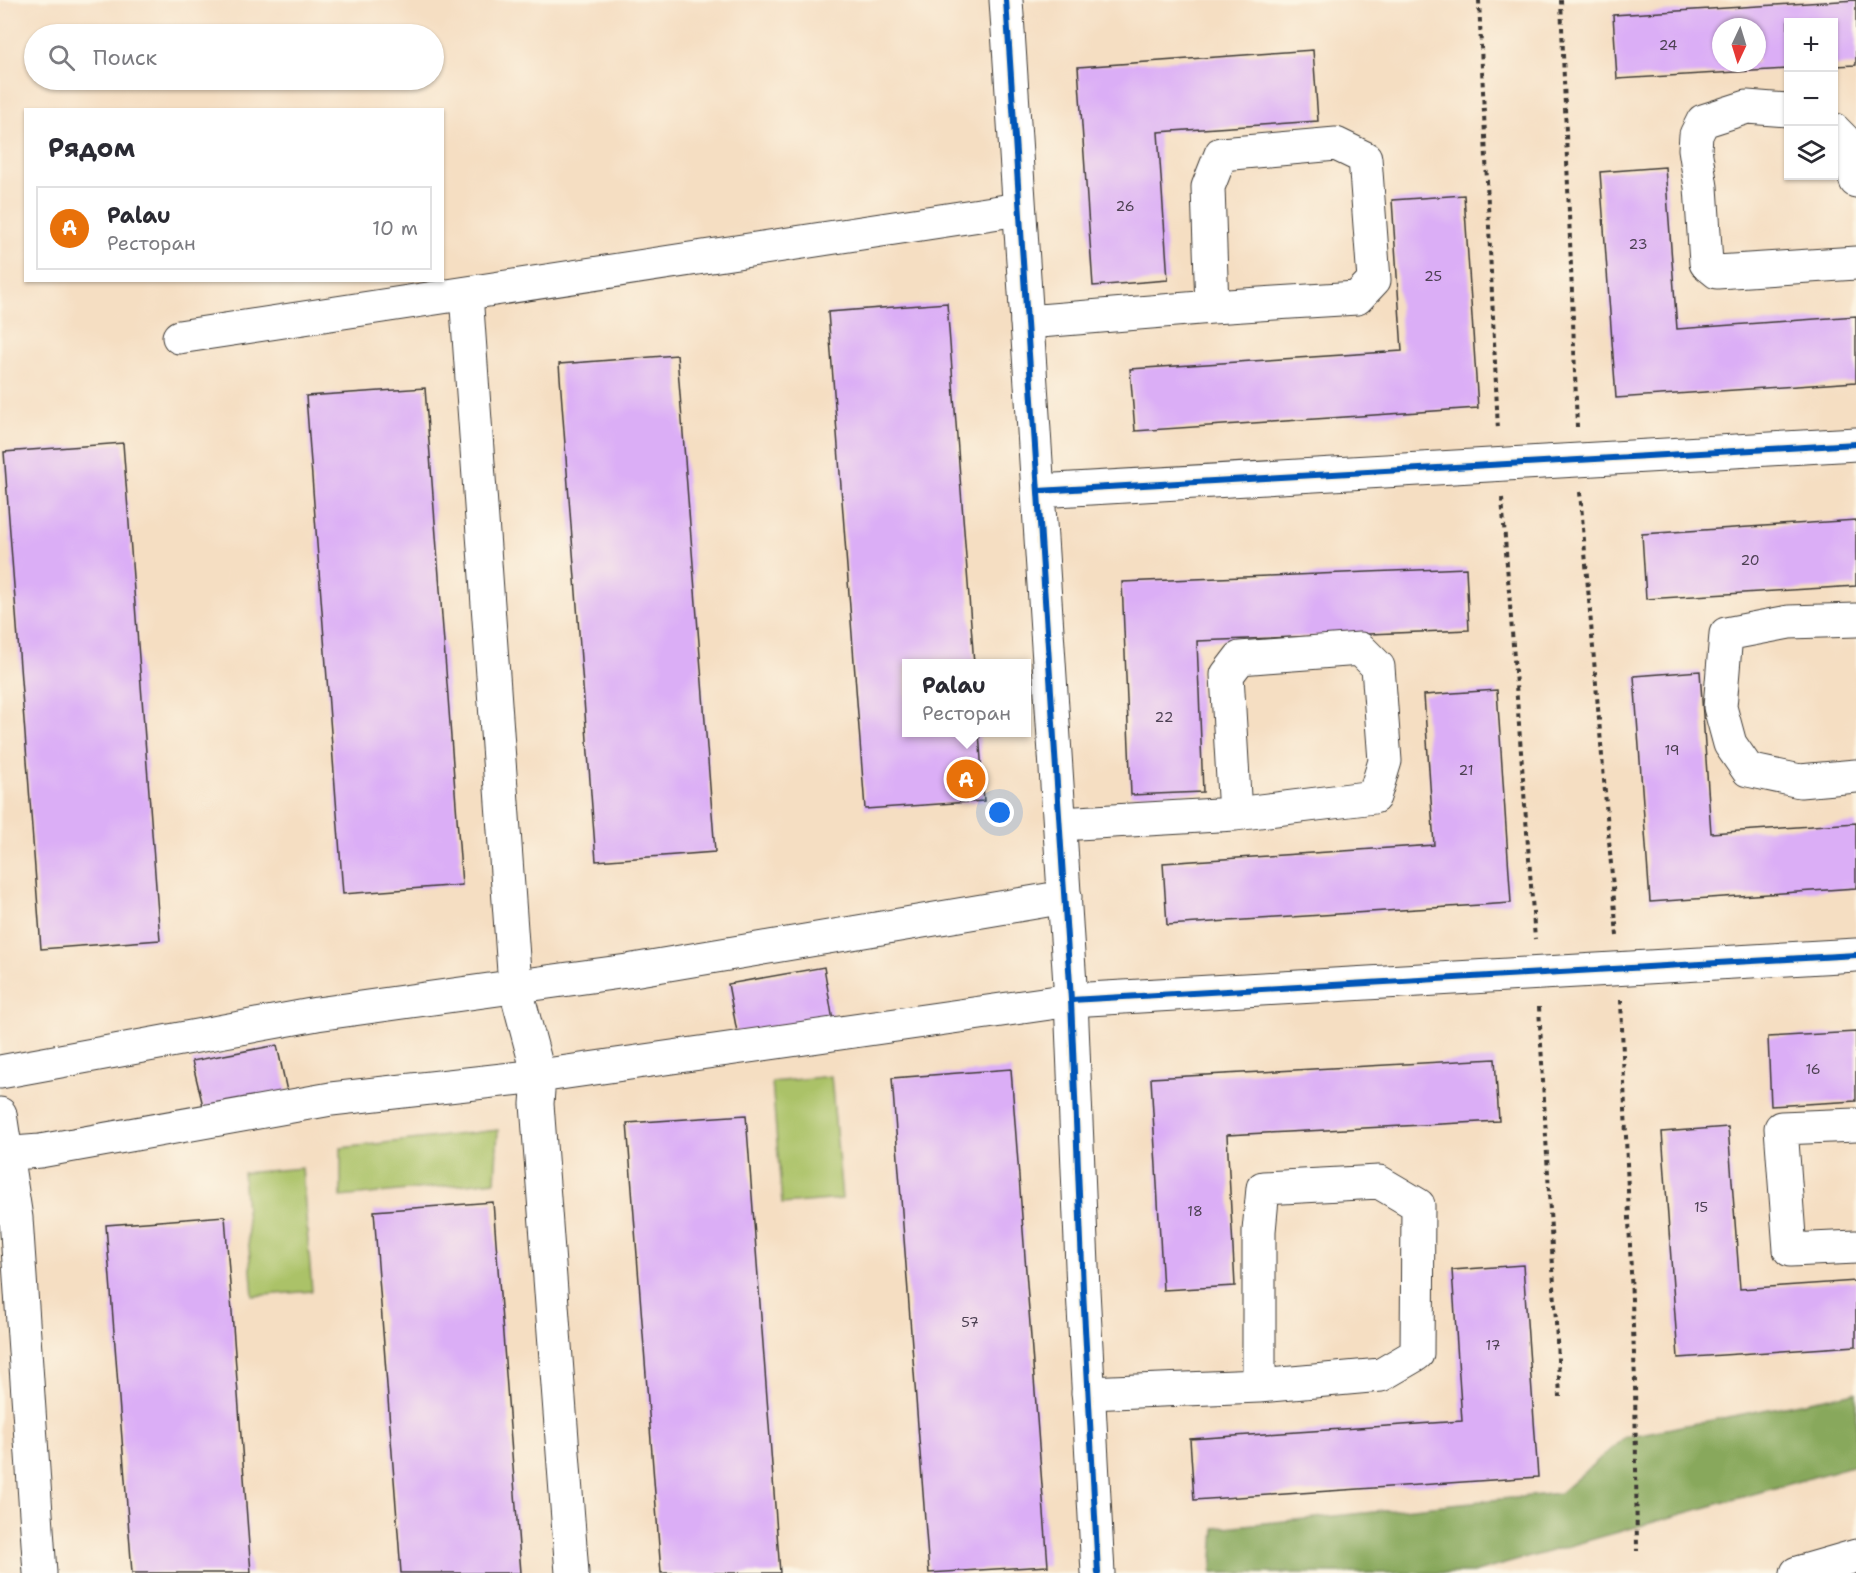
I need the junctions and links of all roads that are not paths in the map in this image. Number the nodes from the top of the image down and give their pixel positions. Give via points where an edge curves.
1 (1006, 0) edge
2 (1784, 111) edge
3 (1838, 135) edge
4 (1856, 181) edge
5 (1019, 208) junction
6 (1856, 263) edge
7 (466, 294) junction
8 (1212, 307) junction
9 (1027, 322) junction
10 (179, 337) dead end
11 (1856, 444) edge
12 (1038, 491) junction
13 (1856, 620) edge
14 (1856, 776) edge
15 (1235, 814) junction
16 (1060, 824) junction
17 (1065, 897) junction
18 (1856, 956) edge
19 (515, 986) junction
20 (1071, 1000) junction
21 (0, 1072) edge
22 (539, 1076) junction
23 (0, 1114) edge
24 (1856, 1125) edge
25 (3, 1154) edge
26 (1856, 1247) edge
27 (1259, 1386) junction
28 (1088, 1393) junction
29 (1856, 1556) edge
30 (40, 1573) edge
31 (572, 1573) edge
32 (1098, 1573) edge
33 (1797, 1573) edge

1 - 5 street
2 - 6 street via 1747,107 1703,121 1695,148 1706,263 1717,272
3 - 4 street via 1846,142
5 - 7 street
5 - 9 street
7 - 10 street
7 - 19 street
8 - 8 street via 1357,298 1374,280 1365,158 1336,144 1221,154 1208,187
8 - 9 street
9 - 12 street
11 - 12 street
12 - 16 street
13 - 14 street via 1789,622 1725,634 1720,707 1730,744 1748,770 1800,781
15 - 15 street via 1374,797 1385,760 1378,667 1360,649 1240,657 1227,675
15 - 16 street
16 - 17 street
17 - 19 street via 627,971
17 - 20 street
18 - 20 street
19 - 21 street via 317,1014
19 - 22 street
20 - 22 street
20 - 28 street
22 - 25 street via 331,1099 40,1151
22 - 31 street via 537,1104
23 - 25 street
24 - 26 street via 1781,1128 1790,1250
25 - 30 street via 16,1218
27 - 27 street via 1381,1375 1417,1354 1418,1205 1379,1182 1263,1188 1259,1231
27 - 28 street
28 - 32 street
29 - 33 street

